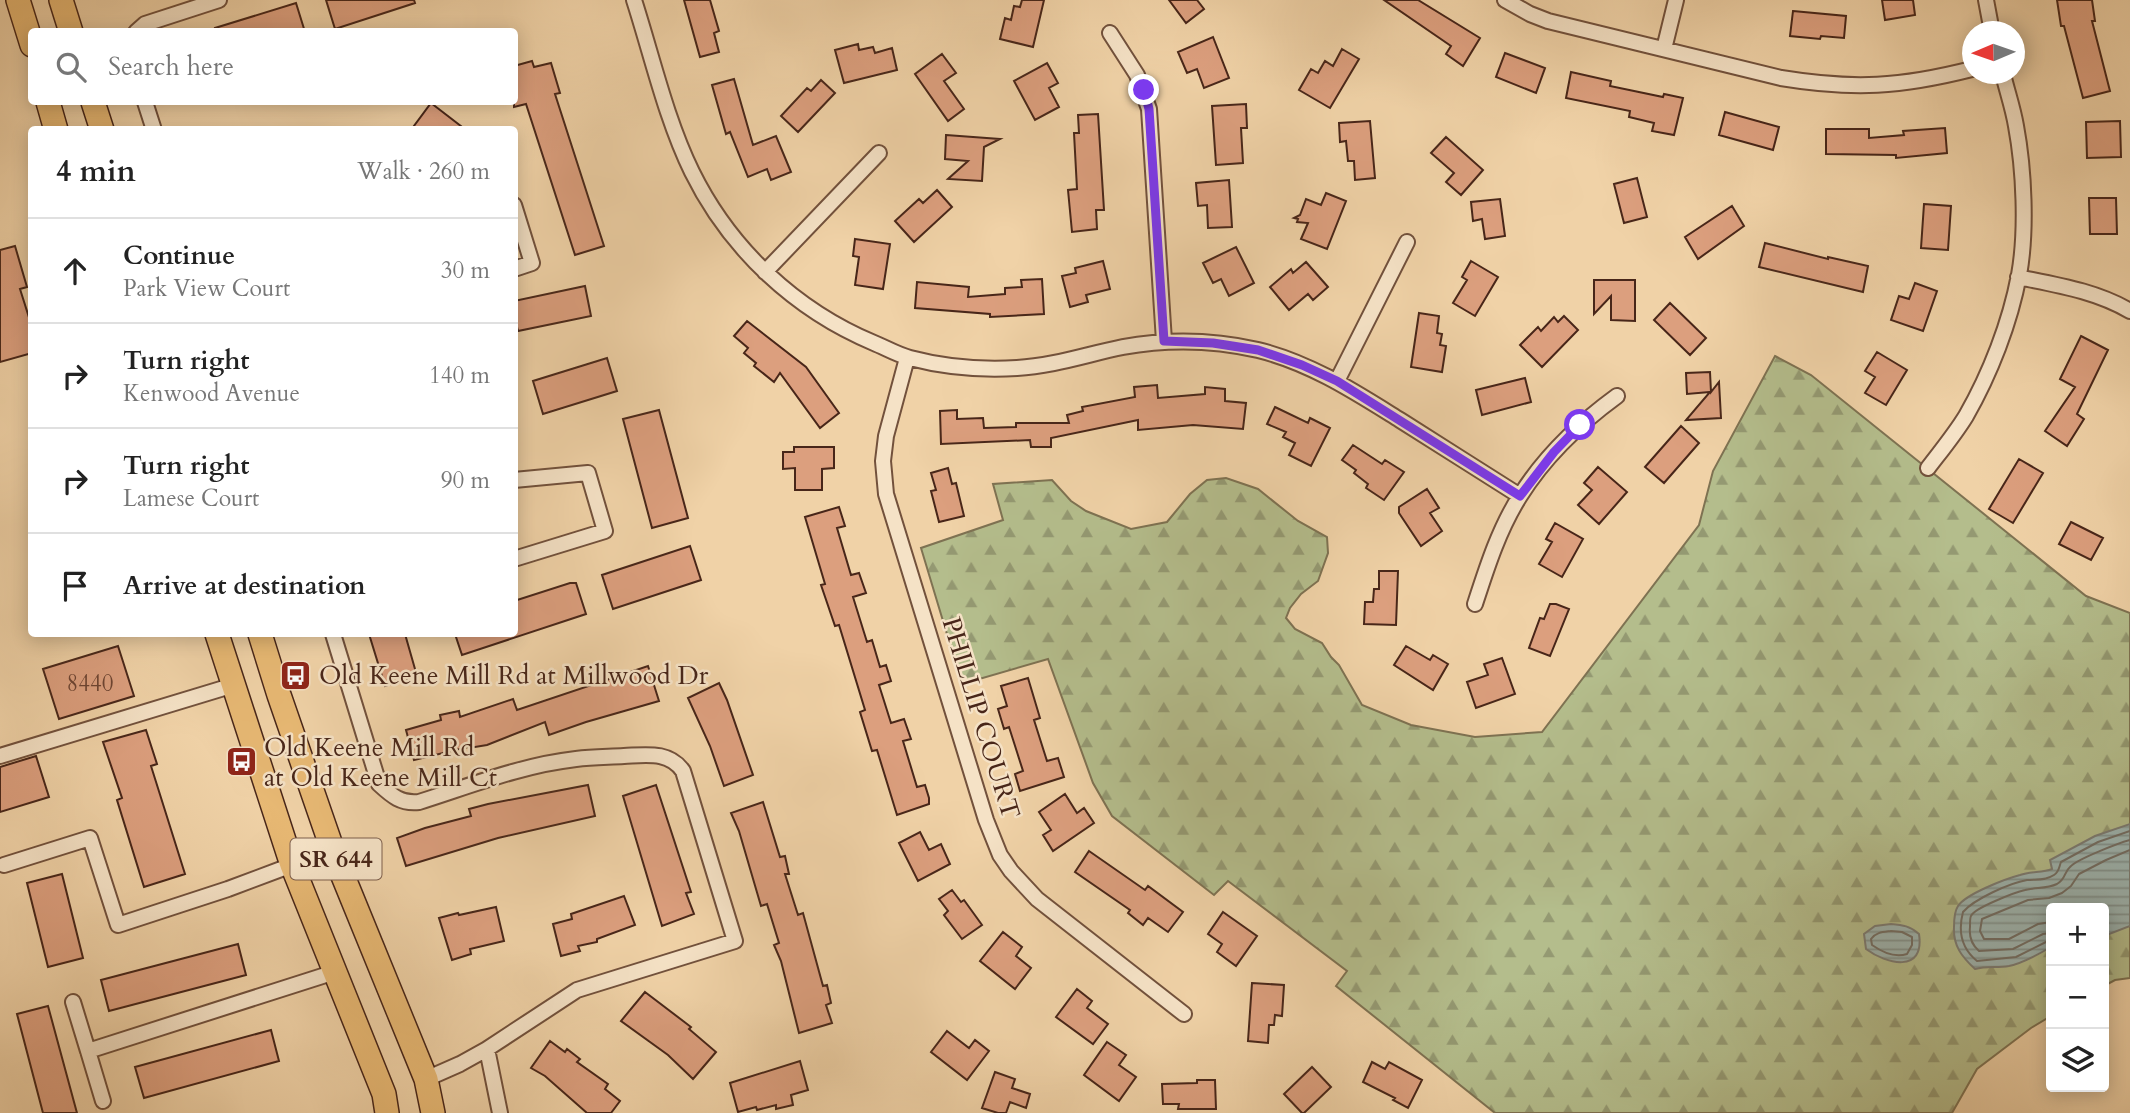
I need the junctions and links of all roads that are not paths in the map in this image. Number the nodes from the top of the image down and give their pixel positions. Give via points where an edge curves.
1 (18, 0) edge
2 (61, 0) edge
3 (219, 0) edge
4 (634, 0) edge
5 (1505, 0) edge
6 (1676, 0) edge
7 (1986, 0) edge
8 (1990, 21) edge
9 (70, 28) edge
10 (140, 28) edge
11 (28, 33) edge
12 (1110, 33) dead end
13 (1664, 49) junction
14 (1962, 71) edge
15 (2006, 84) edge
16 (49, 105) edge
17 (94, 105) edge
18 (146, 105) edge
19 (55, 126) edge
20 (101, 126) edge
21 (153, 126) edge
22 (879, 153) dead end
23 (518, 218) edge
24 (1407, 242) dead end
25 (518, 268) edge
26 (765, 272) junction
27 (2018, 277) junction
28 (2130, 311) edge
29 (1164, 341) junction
30 (907, 358) junction
31 (1337, 381) junction
32 (1617, 396) dead end
33 (1928, 468) dead end
34 (518, 480) edge
35 (1520, 496) junction
36 (518, 558) edge
37 (1475, 604) dead end
38 (218, 637) edge
39 (261, 637) edge
40 (334, 637) edge
41 (234, 685) junction
42 (0, 756) edge
43 (4, 865) dead end
44 (292, 865) junction
45 (335, 972) junction
46 (73, 1002) dead end
47 (1184, 1014) dead end
48 (487, 1049) junction
49 (88, 1051) junction
50 (426, 1079) junction
51 (103, 1101) dead end
52 (387, 1113) edge
53 (433, 1113) edge
54 (500, 1113) edge

1 - 11 main road
2 - 9 main road
3 - 10 street
4 - 26 street via 692,172 729,233
5 - 13 street via 1548,20
6 - 13 street
7 - 8 street
12 - 29 street via 1137,75 1149,109
13 - 14 street via 1781,78 1849,86 1910,83
15 - 27 street via 2021,165 2023,225
16 - 19 main road
17 - 20 main road
18 - 21 street
22 - 26 street
23 - 25 street via 532,263
24 - 31 street
26 - 30 street via 828,321
27 - 28 street via 2084,291
27 - 33 street via 1984,381 1965,417
29 - 30 street via 1018,368
29 - 31 street via 1258,350
30 - 47 street, PHILLIP COURT via 886,436 886,494 1000,855 1037,900
31 - 35 street
32 - 35 street via 1554,452
34 - 36 street via 588,473 605,531
35 - 37 street via 1493,551
38 - 41 main road, SR 644
39 - 50 main road, SR 644 via 334,854
40 - 48 street via 379,783 393,797 408,803 577,758 653,755 670,758 683,771 735,941 577,990
41 - 42 street
41 - 44 main road, SR 644
43 - 44 street via 90,838 118,925
44 - 45 main road, SR 644
45 - 49 street
45 - 52 main road, SR 644 via 384,1094
46 - 49 street
48 - 50 street
48 - 54 street
49 - 51 street
50 - 53 main road, SR 644

